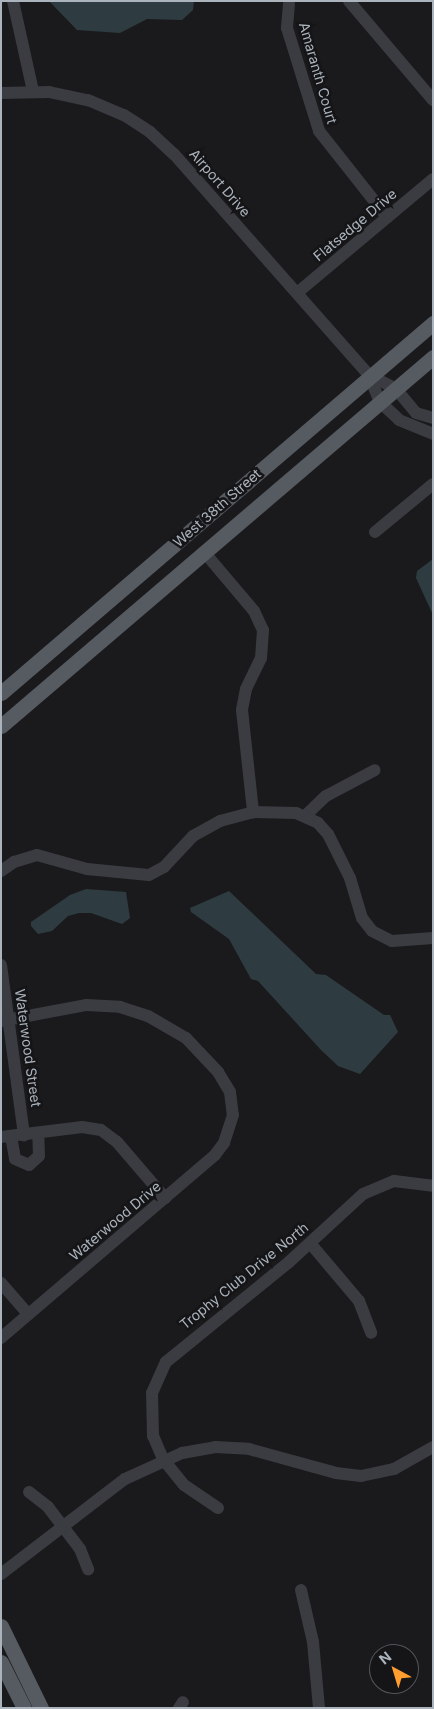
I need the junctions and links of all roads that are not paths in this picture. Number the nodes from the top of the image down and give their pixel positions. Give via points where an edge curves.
1 (14, 1) edge
2 (349, 1) edge
3 (289, 4) dead end
4 (33, 91) junction
5 (1, 93) edge
6 (433, 100) edge
7 (433, 179) edge
8 (387, 217) junction
9 (297, 293) junction
10 (433, 323) edge
11 (433, 357) edge
12 (369, 376) junction
13 (396, 389) junction
14 (380, 402) junction
15 (433, 418) edge
16 (433, 434) edge
17 (433, 484) edge
18 (375, 532) dead end
19 (205, 553) junction
20 (1, 692) edge
21 (1, 726) edge
22 (375, 770) dead end
23 (253, 812) junction
24 (305, 816) junction
25 (1, 871) edge
26 (433, 938) edge
27 (1, 965) edge
28 (5, 1021) edge
29 (38, 1133) junction
30 (24, 1135) junction
31 (6, 1137) edge
32 (433, 1186) edge
33 (165, 1198) junction
34 (310, 1243) junction
35 (1, 1283) edge
36 (28, 1314) junction
37 (371, 1333) dead end
38 (1, 1338) edge
39 (433, 1447) edge
40 (163, 1459) junction
41 (29, 1492) dead end
42 (218, 1508) dead end
43 (63, 1528) junction
44 (88, 1569) dead end
45 (1, 1574) edge
46 (301, 1590) dead end
47 (1, 1626) edge
48 (1, 1662) edge
49 (24, 1708) edge
50 (41, 1708) edge
51 (319, 1708) edge

1 - 4 street
2 - 6 street
3 - 8 street, Amaranth Court via 286,28 319,131
4 - 5 street, Airport Drive
4 - 9 street, Airport Drive via 65,94 103,105 150,132 174,154
7 - 8 street, Flatsedge Drive
8 - 9 street, Flatsedge Drive
9 - 12 street, Airport Drive
10 - 12 main road, West 38th Street
11 - 13 main road, West 38th Street
12 - 13 street
12 - 14 street
12 - 20 main road, West 38th Street
13 - 14 main road, West 38th Street
13 - 15 street via 413,411
14 - 16 street via 399,420
14 - 19 main road, West 38th Street
17 - 18 street
19 - 21 main road, West 38th Street
19 - 23 street via 254,610 263,630 261,658 246,689 242,710
22 - 24 street via 326,796
23 - 24 street
23 - 25 street via 211,825 149,875 87,869 47,856 21,859
24 - 26 street via 324,829 334,845 350,878 362,918 372,931 392,941
27 - 28 street, Waterwood Street
28 - 30 street, Waterwood Street
28 - 33 street, Waterwood Drive via 86,1005 120,1007 148,1016 186,1038 218,1072 230,1092 233,1115 219,1151
29 - 30 street
29 - 31 street via 39,1156 27,1166 15,1159
29 - 33 street via 82,1126 101,1130 113,1138
30 - 31 street
32 - 34 street, Trophy Club Drive North via 404,1181 376,1187 355,1200
33 - 36 street, Waterwood Drive
34 - 37 street via 359,1301
34 - 40 street, Trophy Club Drive North via 166,1362 152,1390 150,1412 153,1436
35 - 36 street
36 - 38 street, Waterwood Drive
39 - 40 street via 394,1469 361,1476 336,1473 249,1449 208,1448
40 - 42 street, Trophy Club Drive North via 191,1491
40 - 43 street via 125,1479
41 - 43 street via 46,1505
43 - 44 street
43 - 45 street
46 - 51 street via 313,1642
47 - 50 main road
48 - 49 main road

